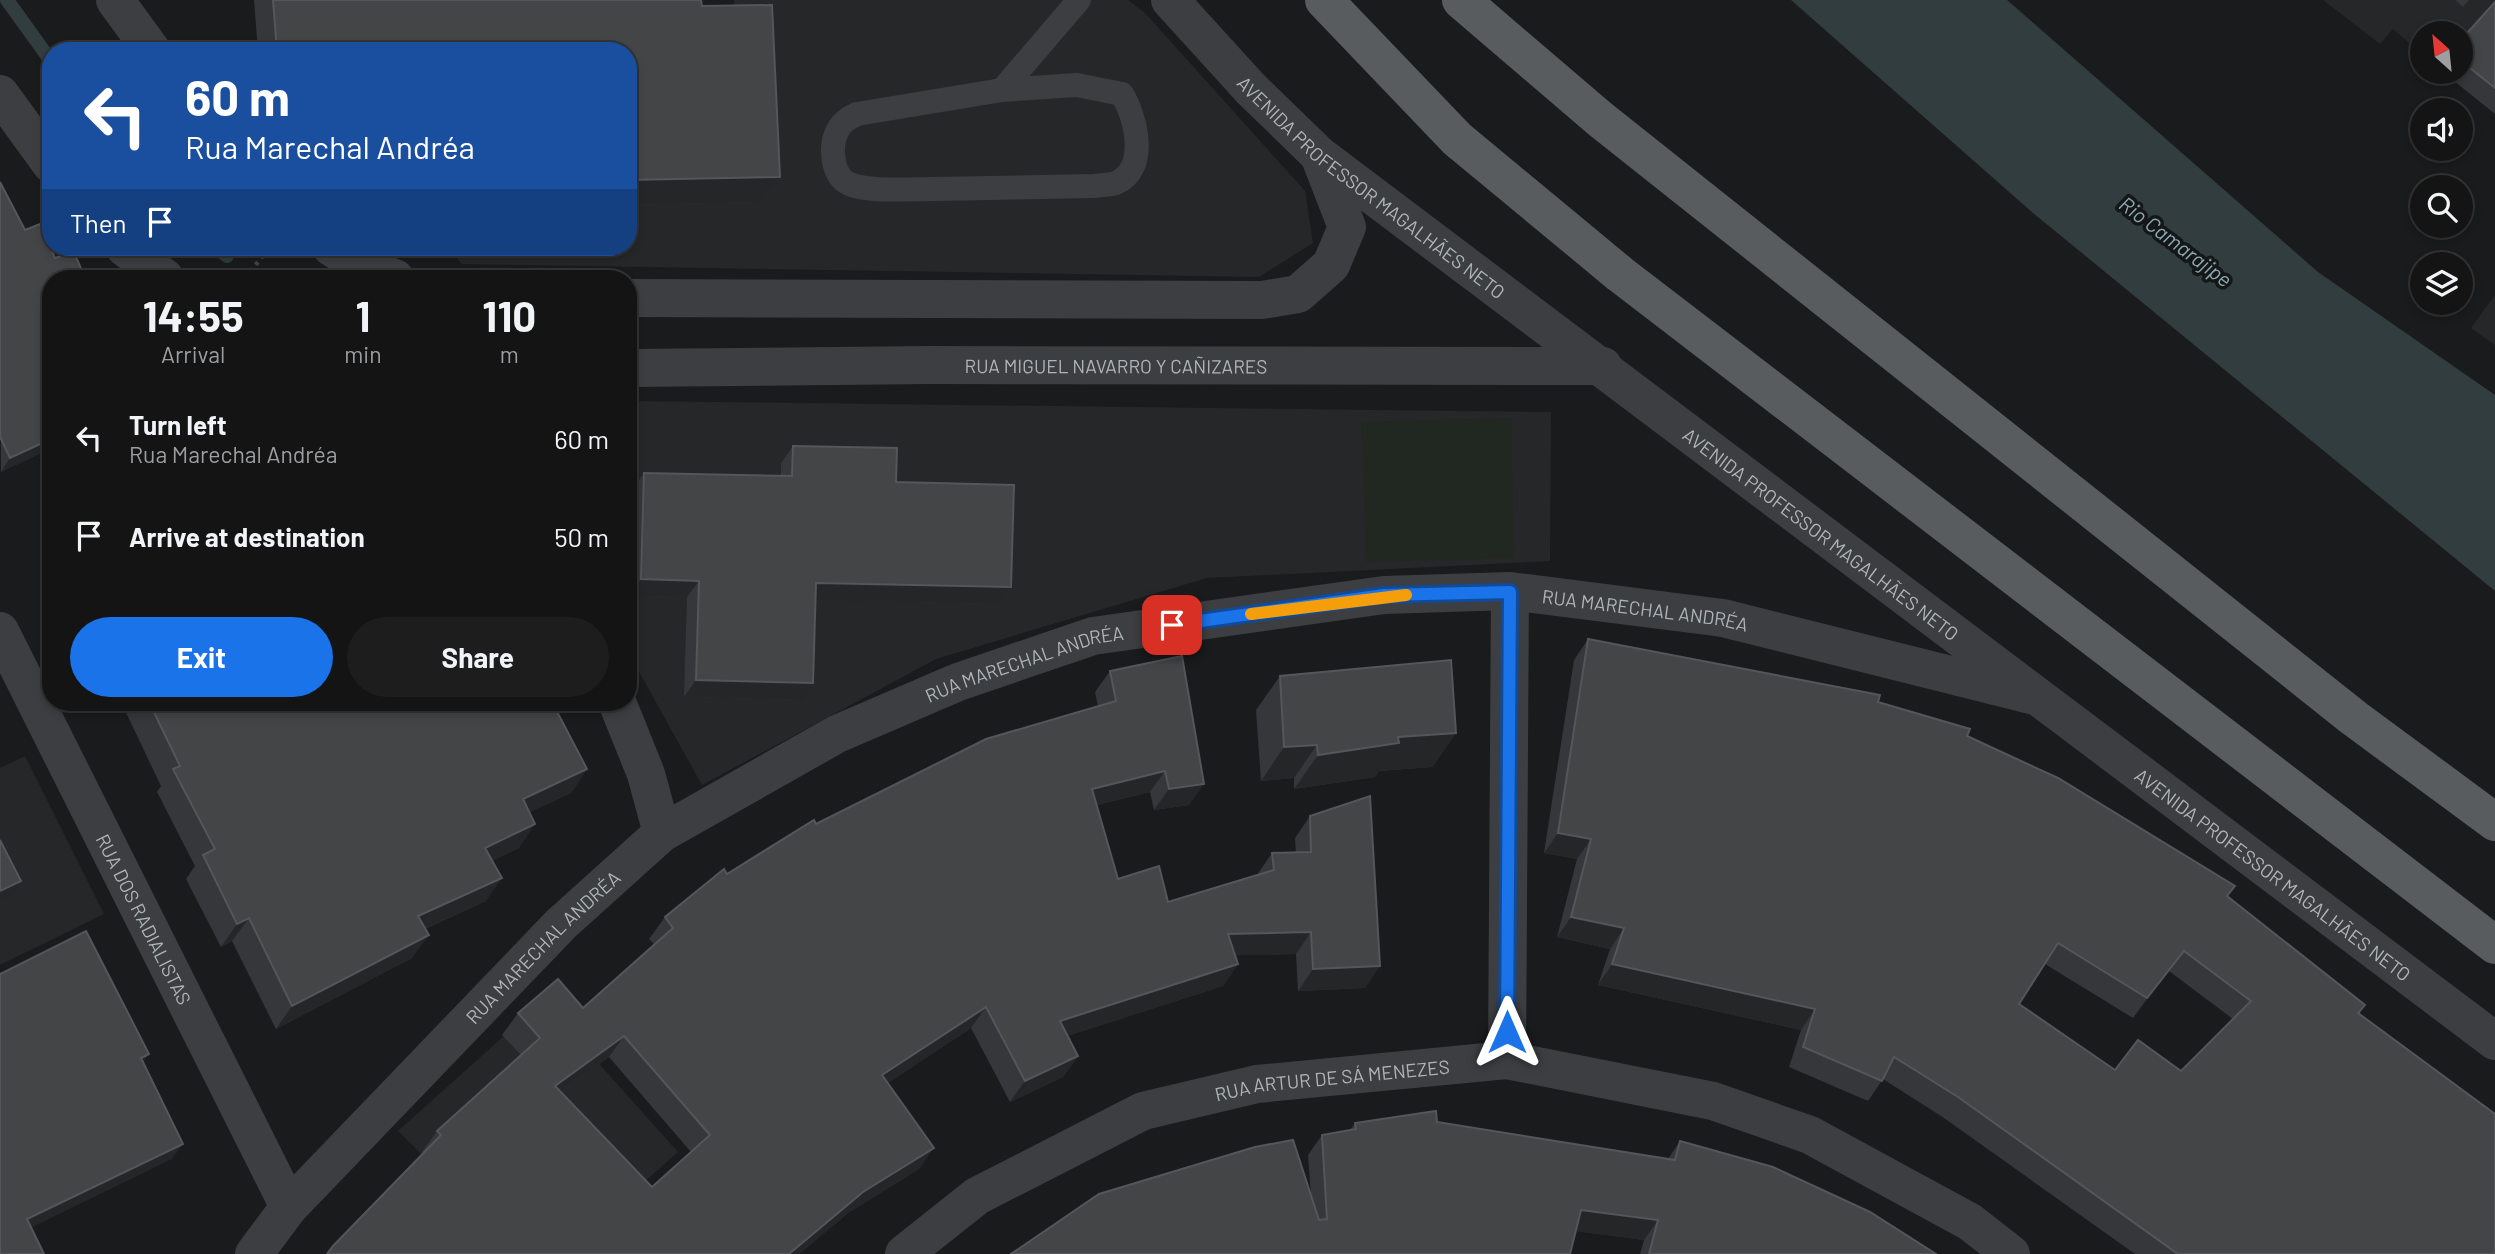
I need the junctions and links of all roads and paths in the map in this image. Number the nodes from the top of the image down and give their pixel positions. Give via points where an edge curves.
1 (115, 0) edge
2 (1079, 0) edge
3 (1170, 0) edge
4 (1324, 0) edge
5 (1461, 0) edge
6 (145, 42) edge
7 (1002, 90) junction
8 (0, 94) edge
9 (42, 152) edge
10 (1319, 155) junction
11 (136, 256) edge
12 (263, 256) edge
13 (345, 256) edge
14 (154, 270) edge
15 (251, 270) edge
16 (373, 270) edge
17 (637, 298) edge
18 (1603, 366) junction
19 (637, 368) edge
20 (1510, 592) junction
21 (0, 631) edge
22 (2035, 696) junction
23 (621, 711) edge
24 (2495, 822) edge
25 (662, 834) junction
26 (2495, 945) edge
27 (2495, 1041) edge
28 (1507, 1060) junction
29 (289, 1208) junction
30 (254, 1254) edge
31 (904, 1254) edge
32 (2011, 1254) edge

1 - 6 street
2 - 7 lane
3 - 10 street, AVENIDA PROFESSOR MAGALHÃES NETO
4 - 26 main road via 1457,139 1620,274
5 - 24 main road via 1600,119 2354,718
7 - 7 lane via 1077,85 1122,94 1131,109 1137,148 1132,167 1117,182 1094,186 904,189 851,185 839,175 832,149 836,131 845,120
8 - 9 street
10 - 17 street via 1347,227 1331,264 1298,295 1262,300
10 - 18 street, AVENIDA PROFESSOR MAGALHÃES NETO
11 - 14 street
12 - 15 path
13 - 16 street
18 - 19 street, RUA MIGUEL NAVARRO Y CAÑIZARES
18 - 22 street, AVENIDA PROFESSOR MAGALHÃES NETO
20 - 22 street, RUA MARECHAL ANDRÉA via 1723,618
20 - 25 street, RUA MARECHAL ANDRÉA via 1384,595 1093,636 958,682 837,734
20 - 28 street
21 - 29 street, RUA DOS RADIALISTAS
22 - 27 street, AVENIDA PROFESSOR MAGALHÃES NETO
23 - 25 street via 646,774
25 - 29 street, RUA MARECHAL ANDRÉA via 561,924
28 - 31 street, RUA ARTUR DE SÁ MENEZES via 1257,1084 1143,1111 977,1196
28 - 32 street, RUA ARTUR DE SÁ MENEZES via 1713,1101 1810,1135 1970,1222
29 - 30 street, RUA MARECHAL ANDRÉA

